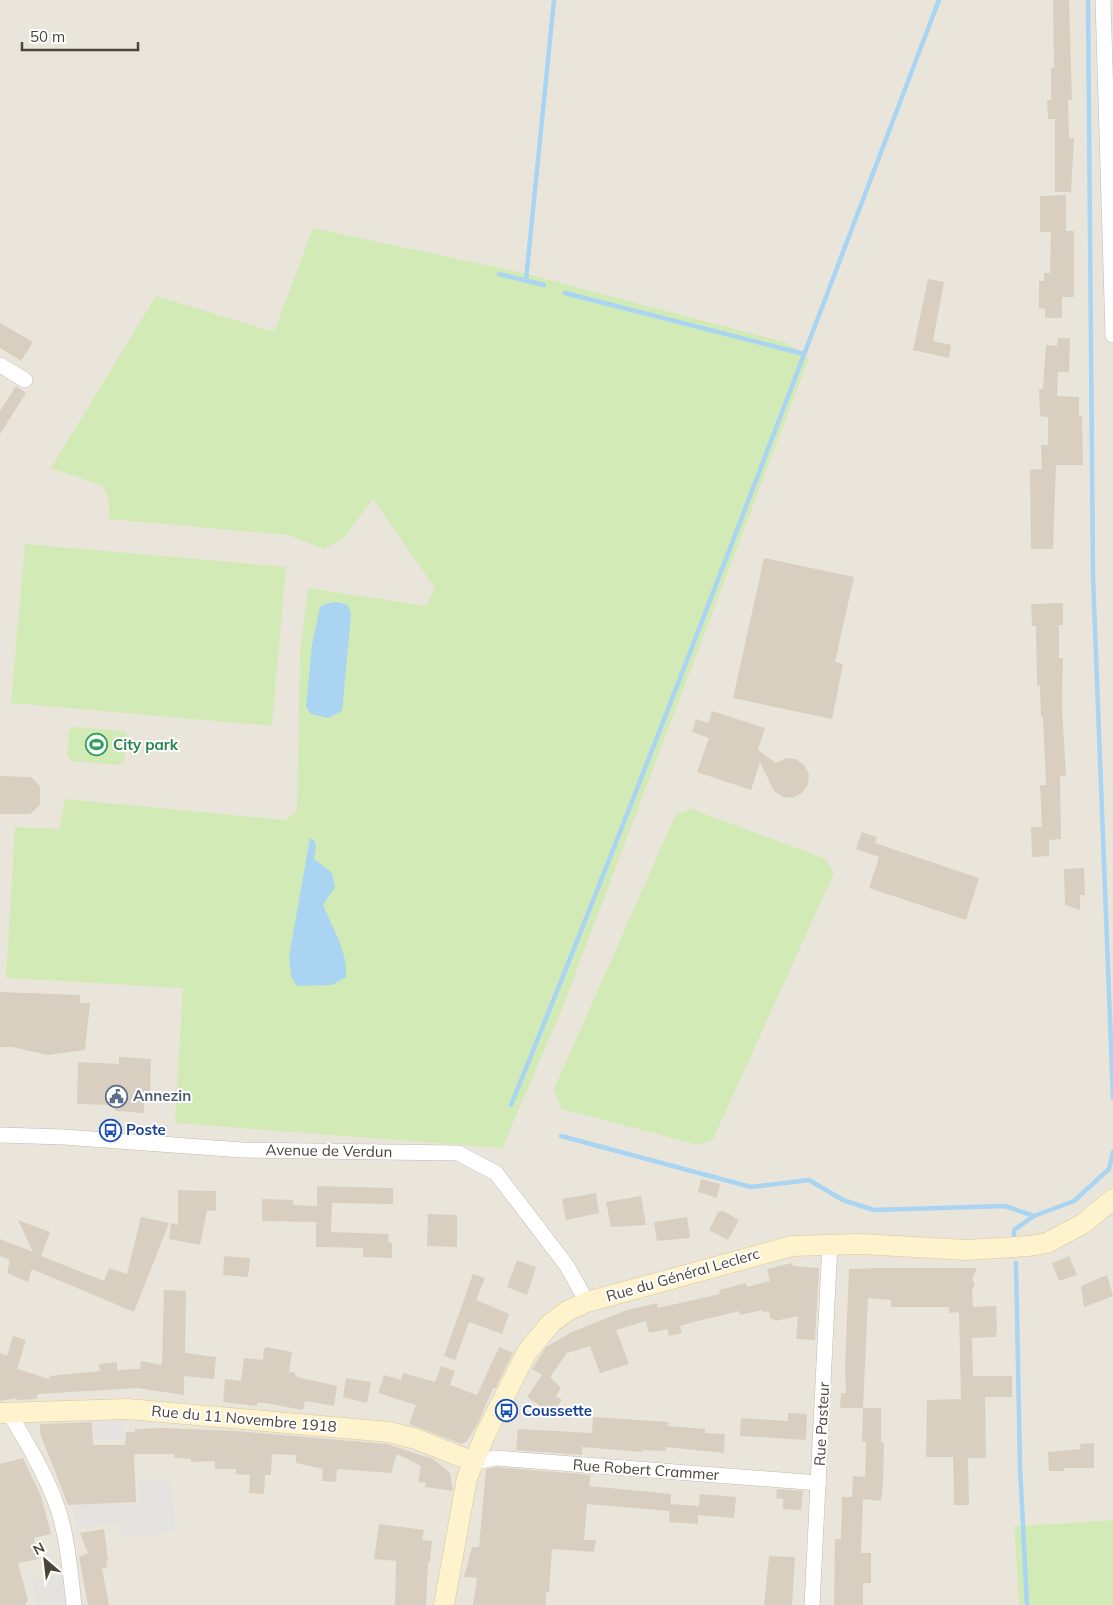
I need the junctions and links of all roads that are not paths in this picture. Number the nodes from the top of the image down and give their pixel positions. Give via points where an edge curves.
1 (1103, 0) edge
2 (1110, 105) edge
3 (1113, 335) edge
4 (0, 365) edge
5 (25, 380) dead end
6 (0, 1135) edge
7 (1113, 1199) edge
8 (830, 1243) junction
9 (587, 1302) junction
10 (5, 1413) edge
11 (474, 1462) junction
12 (819, 1483) junction
13 (74, 1605) edge
14 (444, 1605) edge
15 (812, 1605) edge

1 - 2 street
2 - 3 street
4 - 5 street
6 - 9 street, Avenue de Verdun via 242,1150 458,1153 496,1173 567,1266
7 - 8 street, Rue du Général Leclerc via 1084,1223 1047,1243 1029,1246 967,1250
8 - 9 street, Rue du Général Leclerc via 772,1250
8 - 12 street, Rue Pasteur
9 - 11 street, Rue du Général Leclerc via 551,1323 527,1352
10 - 11 street, Rue du 11 Novembre 1918 via 128,1409 389,1432
10 - 13 street via 35,1457 57,1506 69,1558
11 - 12 street, Rue Robert Crammer via 496,1458
11 - 14 street, Rue du Général Leclerc via 468,1478
12 - 15 street, Rue Pasteur

